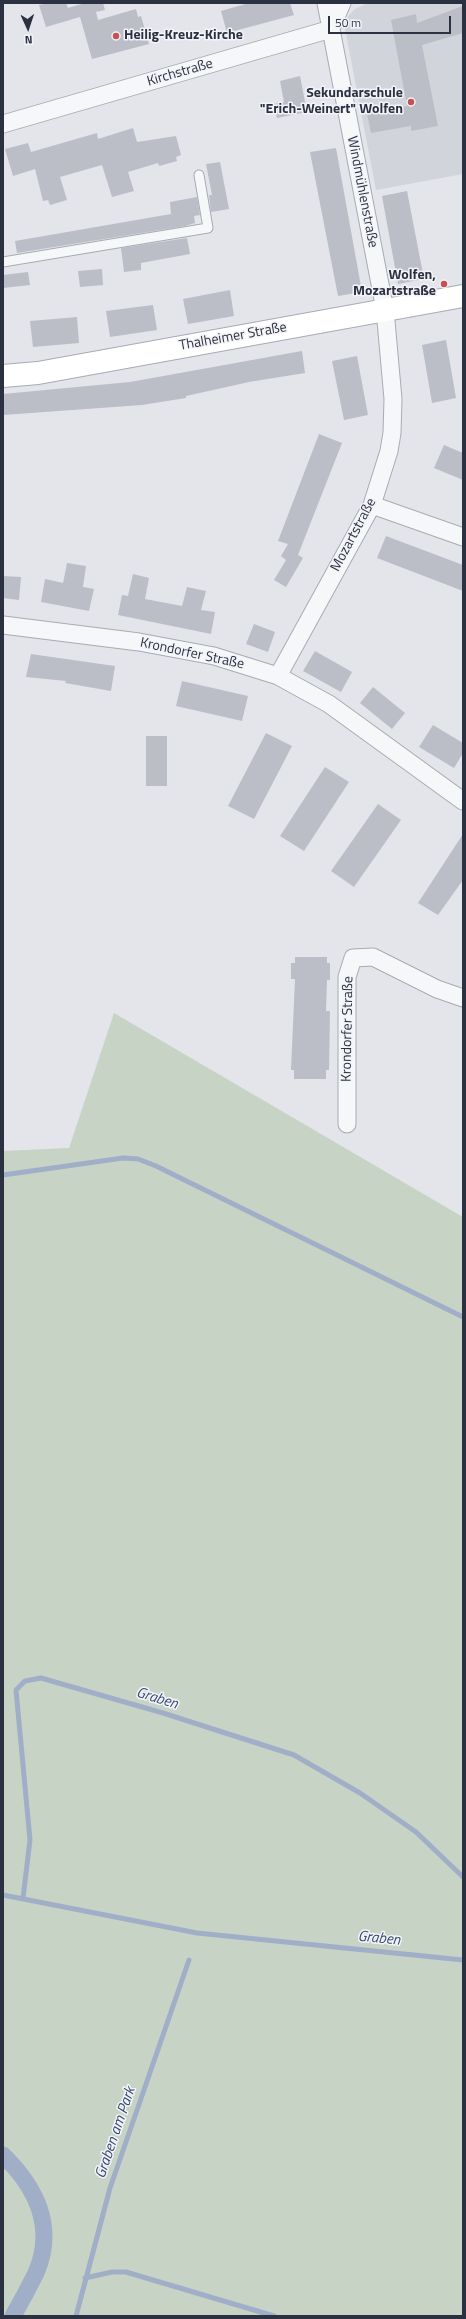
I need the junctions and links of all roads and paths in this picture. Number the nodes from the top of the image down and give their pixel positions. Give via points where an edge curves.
1 (326, 3) edge
2 (342, 3) edge
3 (331, 28) junction
4 (3, 124) edge
5 (199, 175) dead end
6 (3, 262) edge
7 (463, 296) edge
8 (385, 310) junction
9 (3, 376) edge
10 (372, 505) junction
11 (463, 537) edge
12 (3, 625) edge
13 (278, 676) junction
14 (463, 800) edge
15 (463, 998) edge
16 (347, 1124) dead end

1 - 3 street, Windmühlenstraße
2 - 3 street
3 - 4 street, Kirchstraße
3 - 8 street, Windmühlenstraße
5 - 6 lane via 208,228
7 - 8 street, Thalheimer Straße
8 - 9 street, Thalheimer Straße via 38,373
8 - 10 street, Mozartstraße via 393,400 392,433
10 - 11 street
10 - 13 street, Mozartstraße
12 - 13 street, Krondorfer Straße via 178,649 236,662
13 - 14 street, Krondorfer Straße via 329,704
15 - 16 street, Krondorfer Straße via 437,989 373,957 353,958 347,978

